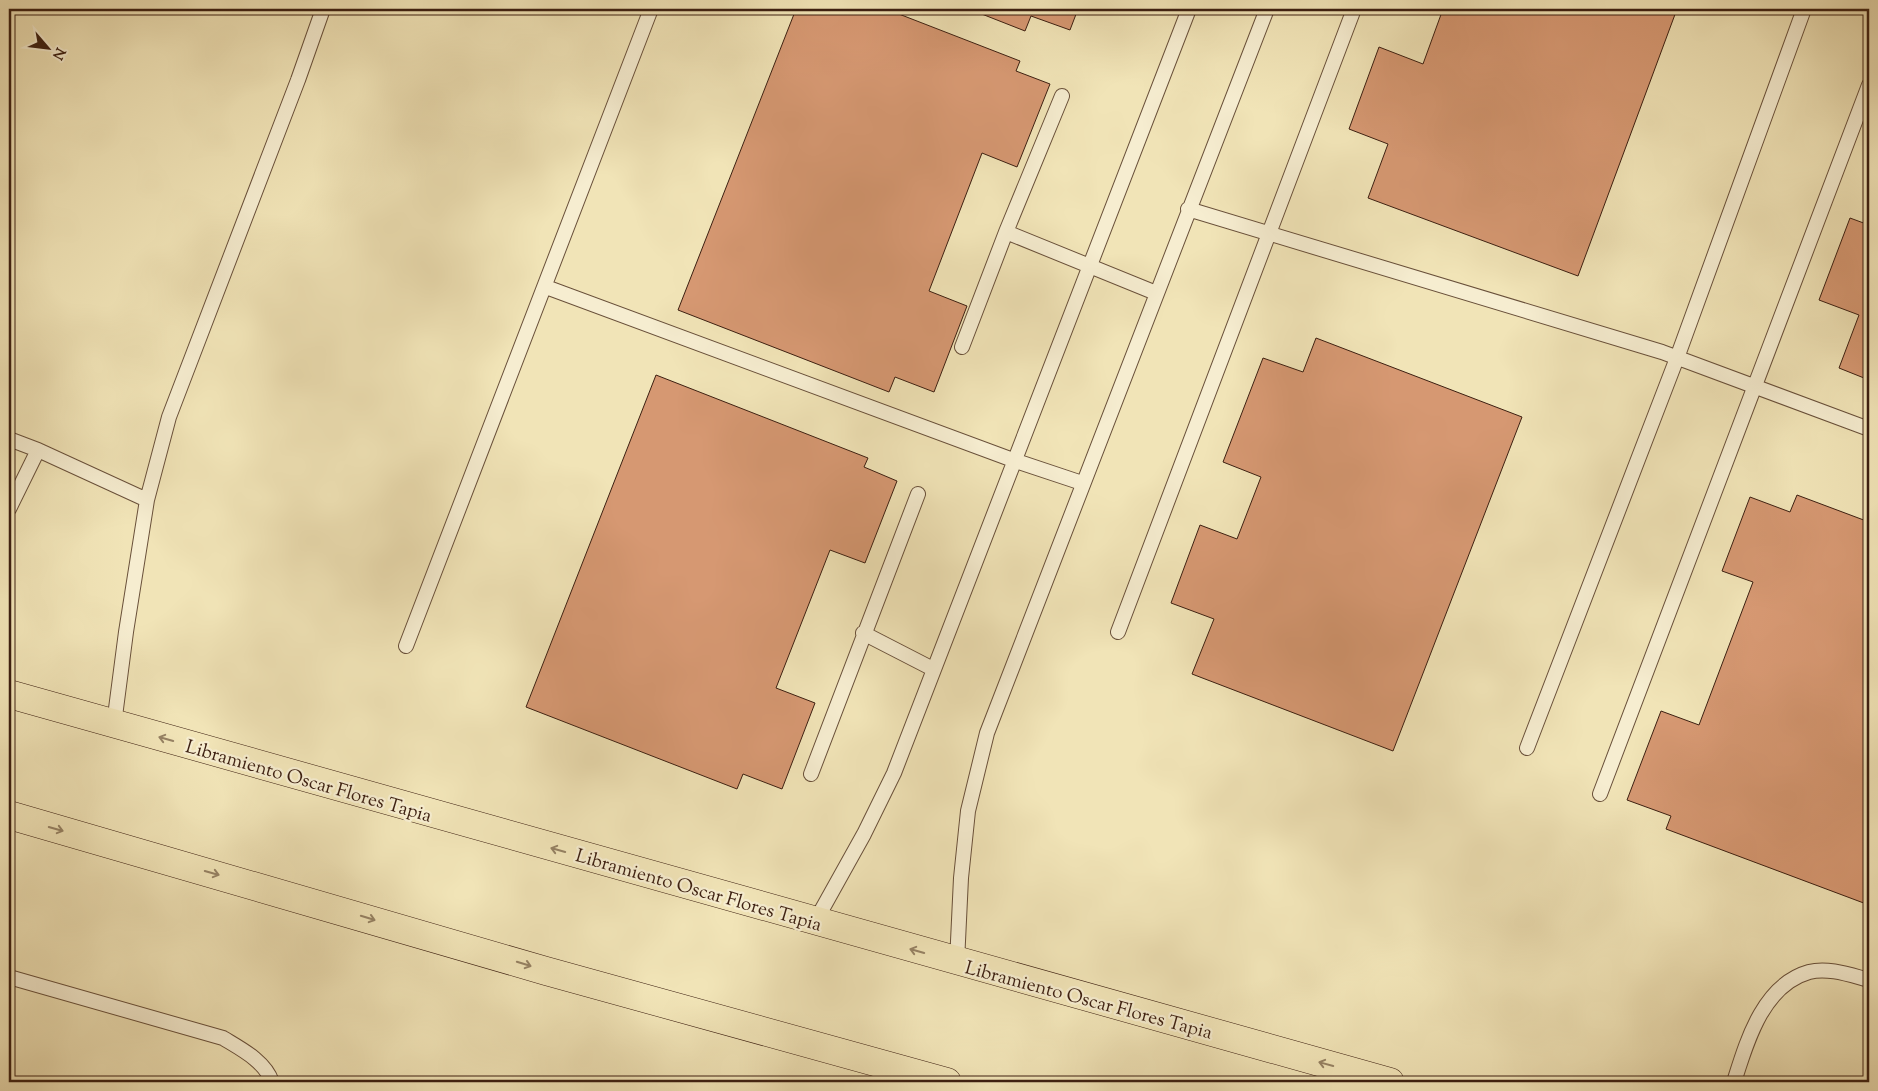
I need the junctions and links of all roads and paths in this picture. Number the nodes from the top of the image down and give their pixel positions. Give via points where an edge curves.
1 (323, 9) edge
2 (651, 9) edge
3 (1189, 9) edge
4 (1267, 9) edge
5 (1354, 9) edge
6 (1804, 9) edge
7 (1869, 85) edge
8 (1062, 96) dead end
9 (1188, 209) junction
10 (1006, 232) junction
11 (1270, 234) junction
12 (1089, 264) junction
13 (546, 288) junction
14 (1156, 293) junction
15 (962, 347) dead end
16 (1677, 358) junction
17 (1755, 387) junction
18 (1869, 429) edge
19 (9, 440) edge
20 (38, 450) junction
21 (1013, 460) junction
22 (1082, 483) junction
23 (918, 494) dead end
24 (147, 500) junction
25 (9, 509) edge
26 (1118, 632) dead end
27 (863, 633) junction
28 (406, 646) dead end
29 (932, 669) junction
30 (10, 696) edge
31 (114, 724) junction
32 (1527, 748) dead end
33 (811, 774) dead end
34 (1600, 794) dead end
35 (9, 815) edge
36 (815, 922) junction
37 (957, 962) junction
38 (9, 977) edge
39 (1869, 980) edge
40 (272, 1082) edge
41 (947, 1082) edge
42 (1390, 1082) edge
43 (1734, 1082) edge

1 - 24 lane via 172,408
2 - 13 lane
3 - 12 lane
4 - 9 lane
5 - 11 lane
6 - 16 lane
7 - 17 lane
8 - 10 lane
9 - 11 lane
9 - 14 lane
10 - 12 lane
10 - 15 lane
11 - 16 lane
11 - 26 lane
12 - 14 lane
12 - 21 lane
13 - 21 lane
13 - 28 lane
14 - 22 lane
16 - 17 lane
16 - 32 lane
17 - 18 lane
17 - 34 lane
19 - 20 lane
20 - 24 lane
20 - 25 lane
21 - 22 lane
21 - 29 lane
22 - 37 lane via 987,733 968,811
23 - 27 lane
24 - 31 lane
27 - 29 lane
27 - 33 lane
29 - 36 lane via 894,773
30 - 31 highway, Libramiento Oscar Flores Tapia
36 -> 31 highway, Libramiento Oscar Flores Tapia
35 -> 41 highway via 546,971
37 -> 36 highway, Libramiento Oscar Flores Tapia
42 -> 37 highway, Libramiento Oscar Flores Tapia
38 - 40 lane via 223,1038 249,1054 269,1073
39 - 43 lane via 1833,971 1810,972 1784,982 1763,1009

